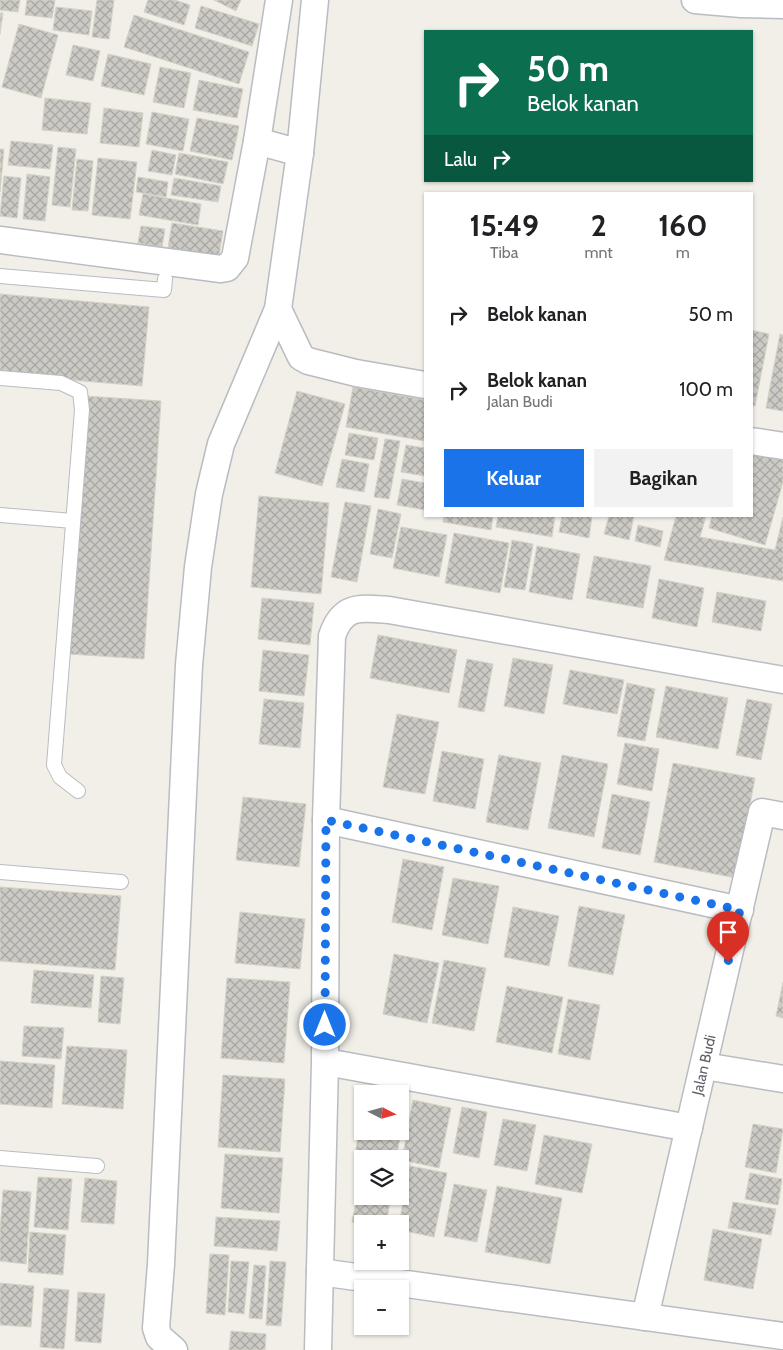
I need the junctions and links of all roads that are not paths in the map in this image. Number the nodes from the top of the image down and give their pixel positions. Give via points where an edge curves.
1 (279, 0) edge
2 (315, 0) edge
3 (695, 0) edge
4 (742, 2) edge
5 (783, 5) edge
6 (257, 141) junction
7 (300, 153) junction
8 (0, 240) edge
9 (0, 276) edge
10 (164, 279) dead end
11 (278, 309) junction
12 (0, 378) edge
13 (424, 384) edge
14 (753, 441) edge
15 (783, 446) edge
16 (0, 515) edge
17 (73, 521) junction
18 (783, 680) edge
19 (78, 791) dead end
20 (773, 814) edge
21 (326, 820) junction
22 (0, 872) edge
23 (121, 882) dead end
24 (740, 910) junction
25 (337, 1064) dead end
26 (704, 1066) junction
27 (783, 1079) edge
28 (690, 1128) junction
29 (0, 1158) edge
30 (97, 1166) dead end
31 (320, 1272) junction
32 (646, 1317) junction
33 (783, 1336) edge
34 (174, 1350) edge
35 (318, 1350) edge

1 - 6 street
2 - 7 street
3 - 4 street
4 - 5 street
6 - 7 street
6 - 8 street via 235,258 227,268
7 - 11 street
9 - 10 lane via 164,290
11 - 13 street via 301,357 308,361 356,373
11 - 34 street via 221,444 209,494 198,567 189,665 156,1328 159,1337
12 - 17 lane via 61,383 80,392 82,410
14 - 15 street
16 - 17 lane
17 - 19 lane via 54,765 60,777
18 - 21 street via 389,610 354,609 343,615 332,636
20 - 24 street, Jalan Budi
21 - 24 street
21 - 31 street
22 - 23 lane
24 - 26 street, Jalan Budi
25 - 28 street
26 - 27 street
26 - 28 street, Jalan Budi
28 - 32 street, Jalan Budi
29 - 30 lane
31 - 32 street
31 - 35 street
32 - 33 street

